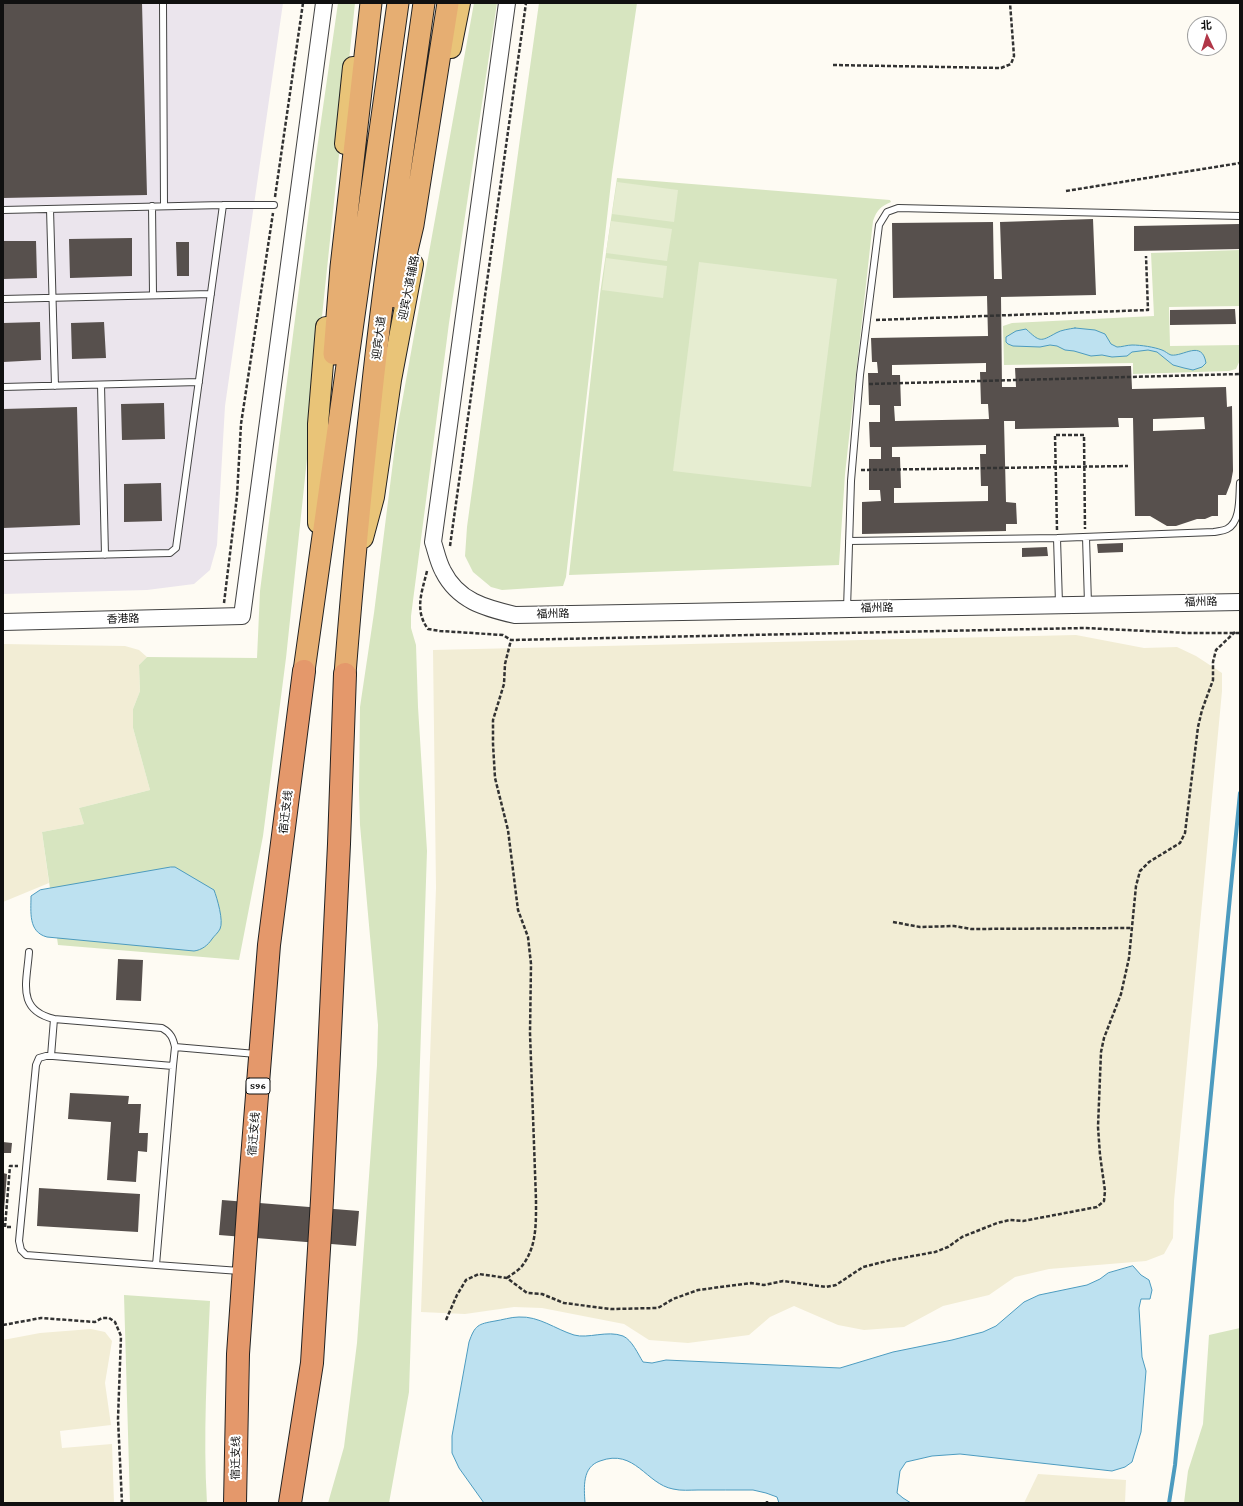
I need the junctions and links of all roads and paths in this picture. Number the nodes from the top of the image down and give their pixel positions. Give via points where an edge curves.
1 (163, 3) edge
2 (303, 3) edge
3 (324, 3) edge
4 (361, 3) edge
5 (371, 3) edge
6 (398, 3) edge
7 (424, 3) edge
8 (448, 3) edge
9 (460, 3) edge
10 (507, 3) edge
11 (526, 3) edge
12 (1010, 3) edge
13 (833, 65) dead end
14 (1240, 163) edge
15 (1066, 190) dead end
16 (223, 205) junction
17 (274, 205) junction
18 (152, 206) junction
19 (164, 206) junction
20 (50, 209) junction
21 (3, 210) edge
22 (1240, 216) edge
23 (1146, 256) dead end
24 (153, 294) junction
25 (211, 294) junction
26 (52, 297) junction
27 (3, 299) edge
28 (867, 320) junction
29 (1240, 374) edge
30 (199, 382) junction
31 (859, 384) junction
32 (101, 385) junction
33 (55, 386) junction
34 (3, 388) edge
35 (370, 409) junction
36 (1128, 466) dead end
37 (1056, 467) junction
38 (1084, 467) junction
39 (852, 470) junction
40 (1240, 483) edge
41 (1086, 537) junction
42 (1057, 538) junction
43 (849, 541) junction
44 (450, 548) dead end
45 (105, 555) junction
46 (3, 557) edge
47 (318, 563) junction
48 (427, 570) dead end
49 (353, 572) junction
50 (1240, 602) edge
51 (1088, 604) junction
52 (1060, 605) junction
53 (847, 609) junction
54 (222, 616) junction
55 (3, 622) edge
56 (1235, 632) junction
57 (1240, 633) edge
58 (511, 640) junction
59 (304, 672) joint
60 (345, 674) joint
61 (893, 922) dead end
62 (1132, 928) junction
63 (29, 952) dead end
64 (54, 1019) junction
65 (175, 1047) junction
66 (260, 1054) junction
67 (51, 1056) junction
68 (173, 1066) junction
69 (26, 1167) junction
70 (20, 1228) junction
71 (156, 1265) junction
72 (244, 1272) junction
73 (508, 1278) junction
74 (446, 1320) dead end
75 (3, 1325) edge
76 (122, 1503) edge
77 (235, 1503) edge
78 (290, 1503) edge

1 - 19 lane
2 - 17 path
3 - 54 street, 香港路 via 242,616
4 - 47 main road via 327,305 319,416
5 - 47 highway via 341,267
6 - 47 highway
7 - 35 highway, 迎宾大道 via 400,168
8 - 35 highway via 413,225
9 - 49 main road, 迎宾大道辅路 via 436,146 391,380 374,496
10 - 53 street, 福州路 via 433,542 442,570 450,584 466,598 486,608 515,615
11 - 44 path
12 - 13 path via 1014,56 1011,64 1001,68
14 - 15 path
16 - 17 lane
16 - 19 lane
16 - 25 lane
17 - 54 path via 241,424 237,496
18 - 19 lane
18 - 20 lane
18 - 24 lane
20 - 21 lane
20 - 26 lane
22 - 28 lane via 898,208 887,212 879,225
23 - 28 path via 1148,310
24 - 25 lane
24 - 26 lane
25 - 30 lane
26 - 27 lane
26 - 33 lane
28 - 31 lane
29 - 31 path
30 - 32 lane
30 - 45 lane via 176,548 170,553
31 - 39 lane
32 - 33 lane
32 - 45 lane
33 - 34 lane
35 - 49 highway, 迎宾大道
36 - 38 path
37 - 38 path
37 - 38 path via 1055,435 1084,435
37 - 39 path
37 - 42 path
38 - 41 path
39 - 43 lane
40 - 41 lane via 1236,518 1227,529 1214,532
41 - 42 lane
41 - 51 lane
42 - 43 lane
42 - 52 lane
43 - 53 lane
45 - 46 lane
47 - 59 highway
48 - 58 path via 419,606 422,621 428,629 440,632 503,635
49 - 60 highway, 迎宾大道
50 - 51 street, 福州路
51 - 52 street, 福州路
52 - 53 street, 福州路
54 - 55 street, 香港路
56 - 57 path
56 - 58 path via 1188,633 1084,628
56 - 62 path via 1216,650 1213,662 1213,680 1198,727 1185,833 1180,844 1149,862 1140,872
58 - 73 path via 505,664 504,684 493,720 493,744 495,778 508,830 518,910 528,937 531,964 530,1033 536,1228 531,1252 521,1267
59 - 66 highway, 宿迁支线 / S96 via 269,945
60 - 78 highway via 322,1200 312,1363
61 - 62 path via 920,927 954,926 971,929
62 - 73 path via 1121,994 1101,1052 1098,1126 1105,1191 1104,1202 1097,1207 1023,1221 997,1223 962,1237 935,1252 863,1267 836,1285 826,1287 783,1281 764,1285 751,1282 698,1290 673,1299 658,1308 611,1309 564,1303 542,1294 527,1293
63 - 64 lane via 26,996 32,1008 38,1013
64 - 65 lane via 162,1028 169,1032
64 - 67 lane
65 - 66 lane
65 - 68 lane
66 - 72 highway, 宿迁支线 / S96
67 - 68 lane
67 - 69 lane via 40,1058 36,1065
68 - 71 lane
69 - 70 lane
69 - 70 path via 10,1166 5,1226
70 - 71 lane via 19,1241 21,1250 26,1255
71 - 72 lane
72 - 77 highway, 宿迁支线 / S96 via 238,1354
73 - 74 path via 479,1274 466,1280
75 - 76 path via 41,1318 95,1322 109,1318 115,1322 121,1336 118,1419

